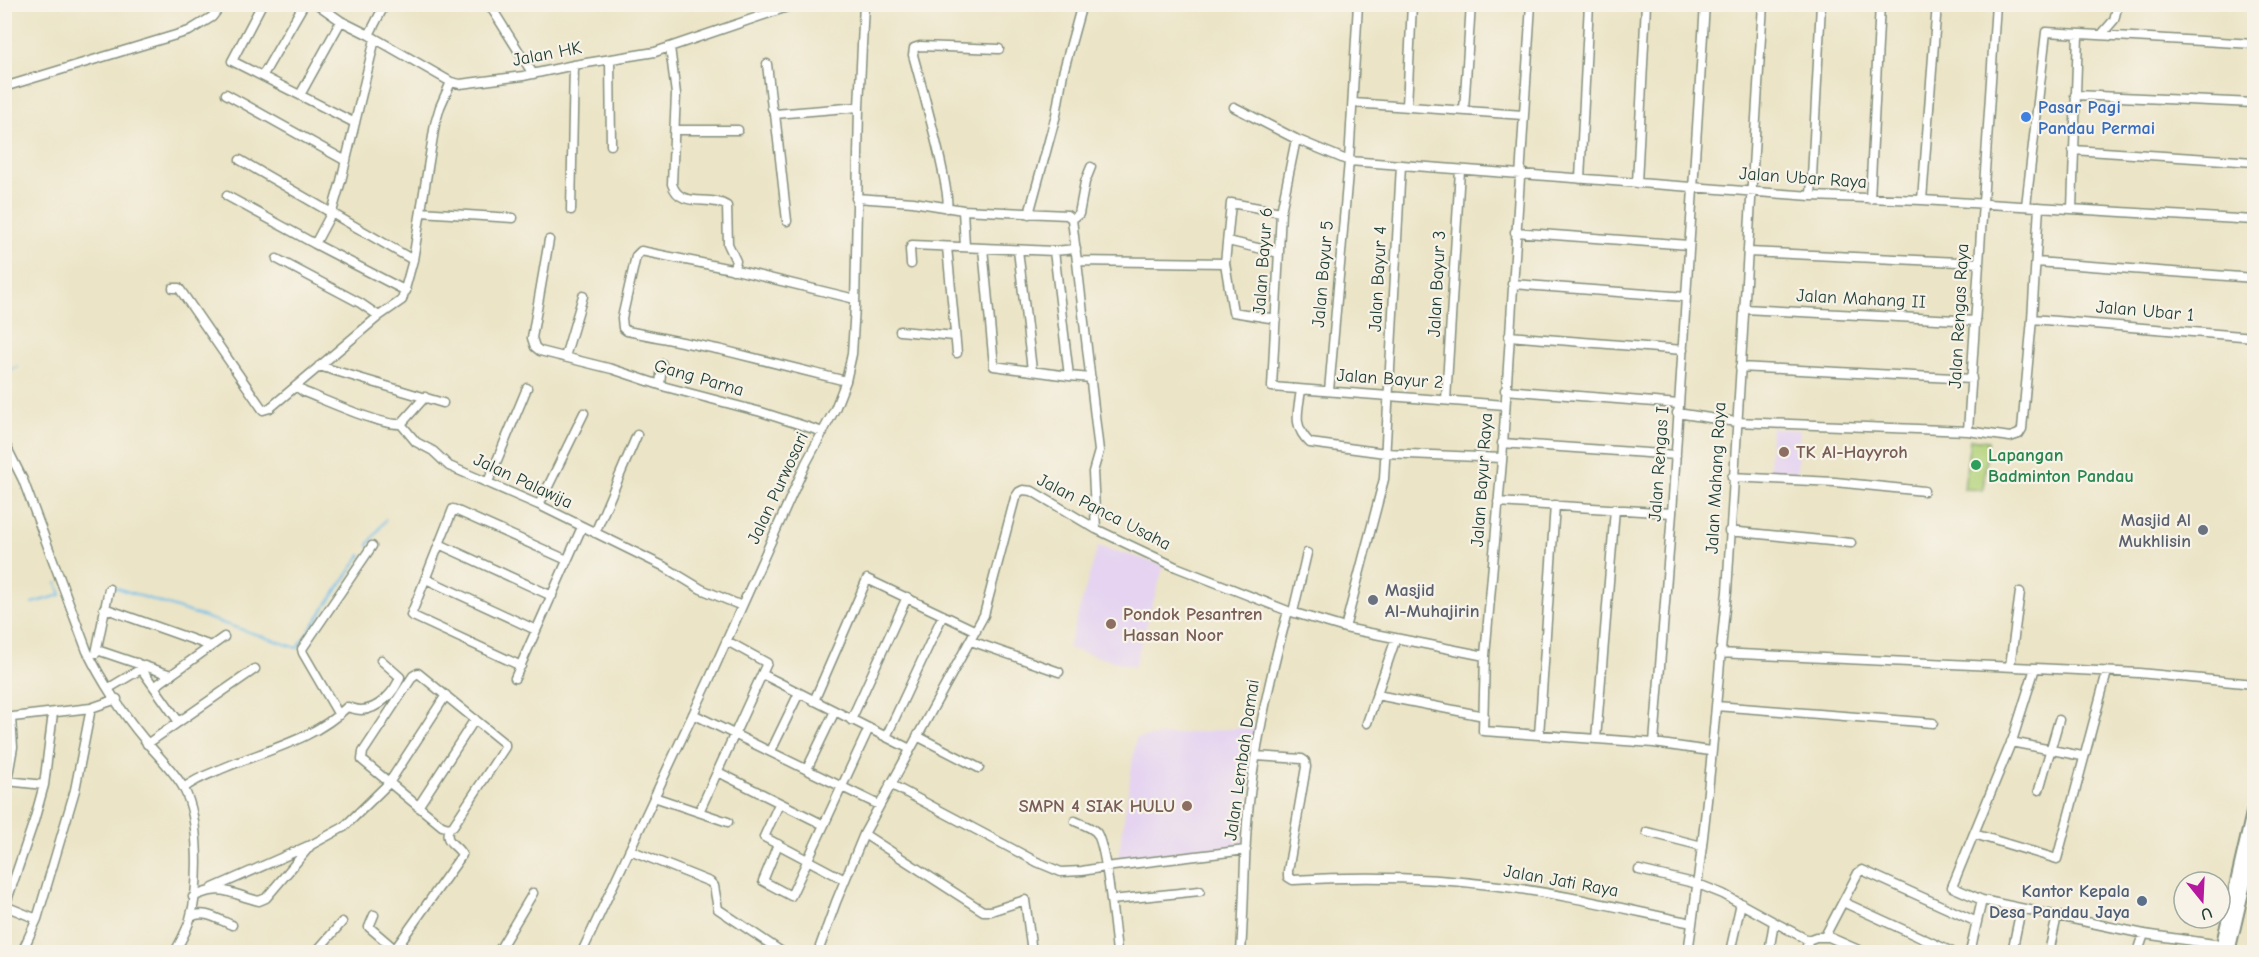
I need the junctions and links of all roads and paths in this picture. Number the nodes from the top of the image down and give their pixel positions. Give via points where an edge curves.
1 (222, 4) edge
2 (262, 4) edge
3 (304, 4) edge
4 (317, 4) edge
5 (385, 4) edge
6 (489, 4) edge
7 (796, 4) edge
8 (864, 4) edge
9 (1082, 4) edge
10 (1358, 4) edge
11 (1412, 4) edge
12 (1471, 4) edge
13 (1531, 4) edge
14 (1588, 4) edge
15 (1646, 4) edge
16 (1705, 4) edge
17 (1762, 4) edge
18 (1821, 4) edge
19 (1880, 4) edge
20 (1937, 4) edge
21 (1996, 4) edge
22 (2118, 4) edge
23 (341, 21) junction
24 (2078, 35) junction
25 (2101, 35) junction
26 (372, 37) junction
27 (2254, 44) edge
28 (670, 47) junction
29 (999, 49) dead end
30 (610, 59) junction
31 (766, 64) dead end
32 (574, 65) junction
33 (533, 74) junction
34 (264, 75) junction
35 (451, 82) junction
36 (4, 87) edge
37 (226, 94) dead end
38 (300, 95) junction
39 (2075, 95) junction
40 (1353, 103) junction
41 (2254, 103) edge
42 (1407, 106) junction
43 (858, 107) junction
44 (1234, 107) dead end
45 (1464, 110) junction
46 (775, 114) junction
47 (1523, 115) junction
48 (355, 123) junction
49 (675, 130) junction
50 (738, 130) dead end
51 (1296, 139) junction
52 (611, 145) dead end
53 (2073, 150) junction
54 (240, 160) dead end
55 (346, 161) junction
56 (1349, 161) junction
57 (2254, 162) edge
58 (1401, 165) junction
59 (1091, 167) dead end
60 (1460, 170) junction
61 (1519, 174) junction
62 (1580, 179) junction
63 (1637, 183) junction
64 (1693, 188) junction
65 (1750, 191) junction
66 (227, 196) dead end
67 (1811, 196) junction
68 (856, 198) junction
69 (1870, 199) junction
70 (1922, 200) junction
71 (1982, 204) junction
72 (2026, 206) junction
73 (2039, 207) junction
74 (947, 208) junction
75 (2072, 208) junction
76 (572, 210) dead end
77 (963, 210) junction
78 (332, 212) junction
79 (421, 212) junction
80 (1281, 212) junction
81 (1029, 214) junction
82 (513, 218) dead end
83 (1072, 219) junction
84 (2254, 220) edge
85 (787, 221) dead end
86 (1515, 232) junction
87 (549, 240) dead end
88 (1228, 241) junction
89 (315, 244) junction
90 (1689, 245) junction
91 (947, 247) junction
92 (965, 247) junction
93 (983, 248) junction
94 (1076, 249) junction
95 (1018, 250) junction
96 (1054, 252) junction
97 (1748, 252) junction
98 (1279, 253) junction
99 (277, 259) dead end
100 (412, 260) junction
101 (1077, 261) junction
102 (2036, 262) junction
103 (1225, 263) junction
104 (1979, 263) junction
105 (911, 264) dead end
106 (733, 270) junction
107 (2254, 278) edge
108 (1512, 284) junction
109 (173, 288) dead end
110 (406, 291) junction
111 (583, 296) dead end
112 (1686, 297) junction
113 (855, 299) junction
114 (1744, 309) junction
115 (379, 316) junction
116 (2032, 319) junction
117 (1276, 320) junction
118 (1976, 321) junction
119 (900, 331) dead end
120 (955, 336) junction
121 (1509, 336) junction
122 (2254, 337) edge
123 (1683, 350) junction
124 (957, 353) dead end
125 (566, 357) junction
126 (662, 364) dead end
127 (319, 366) junction
128 (1740, 368) junction
129 (1032, 370) junction
130 (1069, 376) junction
131 (1091, 378) junction
132 (1972, 379) junction
133 (846, 381) junction
134 (660, 385) junction
135 (296, 386) junction
136 (527, 387) dead end
137 (1272, 387) joint
138 (1301, 390) junction
139 (1505, 390) junction
140 (1329, 391) junction
141 (1388, 396) junction
142 (425, 398) junction
143 (1446, 400) junction
144 (442, 403) dead end
145 (1680, 404) junction
146 (1504, 405) junction
147 (584, 413) dead end
148 (1677, 413) junction
149 (1736, 422) junction
150 (400, 424) junction
151 (1968, 431) junction
152 (823, 432) junction
153 (637, 435) dead end
154 (4, 442) edge
155 (1502, 443) junction
156 (1385, 453) junction
157 (1676, 455) junction
158 (1502, 458) junction
159 (1732, 477) junction
160 (488, 482) junction
161 (1924, 491) dead end
162 (1498, 502) junction
163 (539, 505) junction
164 (1555, 505) junction
165 (1614, 509) junction
166 (1672, 513) junction
167 (582, 527) junction
168 (1096, 529) junction
169 (1729, 531) junction
170 (595, 533) junction
171 (1851, 543) dead end
172 (440, 544) junction
173 (372, 546) dead end
174 (1307, 553) dead end
175 (567, 560) junction
176 (426, 579) junction
177 (109, 589) dead end
178 (2020, 592) dead end
179 (552, 596) junction
180 (907, 597) junction
181 (742, 606) junction
182 (104, 608) junction
183 (1291, 612) junction
184 (943, 615) junction
185 (1345, 628) junction
186 (536, 630) junction
187 (976, 631) junction
188 (224, 637) dead end
189 (1396, 638) junction
190 (727, 641) junction
191 (970, 641) junction
192 (212, 646) junction
193 (97, 650) junction
194 (1719, 653) junction
195 (1485, 656) junction
196 (381, 660) dead end
197 (94, 666) junction
198 (139, 666) junction
199 (521, 666) junction
200 (2010, 666) junction
201 (2035, 668) junction
202 (255, 669) dead end
203 (1059, 672) dead end
204 (2107, 672) junction
205 (762, 674) junction
206 (171, 675) junction
207 (515, 678) dead end
208 (2254, 684) edge
209 (154, 687) junction
210 (109, 688) junction
211 (799, 693) junction
212 (446, 695) junction
213 (1377, 695) junction
214 (117, 699) junction
215 (814, 700) junction
216 (1716, 706) junction
217 (91, 708) junction
218 (835, 711) junction
219 (53, 713) junction
220 (693, 714) junction
221 (339, 715) junction
222 (1484, 716) junction
223 (8, 718) edge
224 (476, 719) junction
225 (851, 720) junction
226 (2060, 720) dead end
227 (179, 722) junction
228 (1367, 723) dead end
229 (1933, 723) dead end
230 (868, 728) junction
231 (736, 733) junction
232 (1539, 735) junction
233 (917, 736) junction
234 (886, 737) junction
235 (1596, 738) junction
236 (2011, 742) junction
237 (1654, 743) junction
238 (147, 744) junction
239 (910, 749) junction
240 (1710, 750) junction
241 (2052, 750) junction
242 (771, 751) junction
243 (1256, 756) junction
244 (2082, 756) junction
245 (979, 768) dead end
246 (807, 769) junction
247 (718, 772) junction
248 (388, 783) junction
249 (890, 784) junction
250 (6, 785) edge
251 (44, 785) junction
252 (842, 786) junction
253 (184, 788) junction
254 (2039, 790) dead end
255 (654, 797) junction
256 (779, 804) junction
257 (2254, 804) edge
258 (879, 805) junction
259 (418, 807) junction
260 (699, 812) junction
261 (1075, 821) dead end
262 (728, 822) dead end
263 (824, 825) junction
264 (449, 828) junction
265 (1647, 832) dead end
266 (864, 834) junction
267 (1974, 834) junction
268 (778, 844) junction
269 (311, 845) junction
270 (2254, 845) edge
271 (1702, 846) junction
272 (630, 850) junction
273 (1246, 850) junction
274 (808, 860) junction
275 (1105, 867) junction
276 (1639, 870) dead end
277 (845, 880) junction
278 (1698, 884) junction
279 (210, 890) junction
280 (1200, 891) dead end
281 (533, 893) dead end
282 (193, 897) junction
283 (1111, 900) junction
284 (1982, 900) junction
285 (1843, 902) junction
286 (1741, 903) junction
287 (4, 907) edge
288 (2021, 909) junction
289 (374, 915) dead end
290 (2056, 916) junction
291 (191, 917) junction
292 (37, 919) junction
293 (342, 922) dead end
294 (1774, 922) junction
295 (1977, 922) junction
296 (1692, 923) junction
297 (232, 925) dead end
298 (2144, 934) junction
299 (1825, 936) junction
300 (1809, 940) junction
301 (2223, 950) edge
302 (22, 952) edge
303 (175, 952) edge
304 (316, 952) edge
305 (393, 952) edge
306 (498, 952) edge
307 (582, 952) edge
308 (782, 952) edge
309 (818, 952) edge
310 (1032, 952) edge
311 (1117, 952) edge
312 (1241, 952) edge
313 (1688, 952) edge
314 (1731, 952) edge
315 (1769, 952) edge
316 (1806, 952) edge
317 (1863, 952) edge
318 (1952, 952) edge
319 (1970, 952) edge
320 (2012, 952) edge
321 (2049, 952) edge
322 (2138, 952) edge

1 - 36 street via 212,17 189,31
2 - 34 street via 232,61
3 - 34 street
4 - 23 street
5 - 26 street
6 - 33 street
7 - 28 street, Jalan HK
8 - 43 street, Jalan Purwosari
9 - 81 street
10 - 40 street, Jalan Bayur 5
11 - 42 street
12 - 45 street
13 - 47 street, Jalan Bayur Raya
14 - 62 street
15 - 63 street
16 - 64 street, Jalan Rengas I
17 - 65 street, Jalan Mahang Raya
18 - 67 street
19 - 69 street
20 - 70 street
21 - 71 street, Jalan Rengas Raya
22 - 25 street via 2114,20
23 - 26 street
23 - 38 street
24 - 25 street
24 - 39 street
24 - 72 street via 2044,34
25 - 27 street
26 - 35 street
26 - 48 street
28 - 30 street, Jalan HK
28 - 49 street via 676,94
29 - 74 street via 920,46 913,50 945,179
30 - 32 street, Jalan HK
30 - 52 street
31 - 46 street
32 - 33 street, Jalan HK
32 - 76 street
33 - 35 street, Jalan HK
34 - 38 street
35 - 79 street via 435,124
37 - 55 street
38 - 48 street
39 - 41 street
39 - 53 street
40 - 42 street
40 - 56 street, Jalan Bayur 5
42 - 45 street
43 - 46 street
43 - 68 street, Jalan Purwosari
44 - 51 street, Jalan Ubar Raya
45 - 47 street
46 - 85 street
47 - 61 street, Jalan Bayur Raya
48 - 55 street
49 - 50 street
49 - 106 street via 674,191 684,199 719,201 727,206 728,244 736,261
51 - 56 street, Jalan Ubar Raya
51 - 80 street, Jalan Bayur 6
53 - 57 street
53 - 75 street
54 - 78 street
55 - 78 street
56 - 58 street, Jalan Ubar Raya
56 - 140 street, Jalan Bayur 5
58 - 60 street, Jalan Ubar Raya
58 - 141 street, Jalan Bayur 4
59 - 83 street via 1079,214
60 - 61 street, Jalan Ubar Raya
60 - 143 street, Jalan Bayur 3
61 - 62 street, Jalan Ubar Raya
61 - 86 street, Jalan Bayur Raya
62 - 63 street, Jalan Ubar Raya
63 - 64 street, Jalan Ubar Raya
64 - 65 street, Jalan Ubar Raya
64 - 90 street, Jalan Rengas I
65 - 67 street, Jalan Ubar Raya
65 - 97 street, Jalan Mahang Raya
66 - 89 street
67 - 69 street, Jalan Ubar Raya
68 - 74 street
68 - 113 street, Jalan Purwosari
69 - 70 street, Jalan Ubar Raya
70 - 71 street, Jalan Ubar Raya
71 - 72 street, Jalan Ubar Raya
71 - 104 street, Jalan Rengas Raya
72 - 73 street, Jalan Ubar Raya
73 - 75 street, Jalan Ubar Raya
73 - 102 street
74 - 77 street
75 - 84 street, Jalan Ubar Raya
77 - 81 street
77 - 92 street
78 - 89 street
78 - 100 street
79 - 82 street
79 - 100 street
80 - 88 street via 1230,203
80 - 98 street, Jalan Bayur 6
81 - 83 street via 1067,215
83 - 94 street
86 - 90 street
86 - 108 street, Jalan Bayur Raya
87 - 125 street, Gang Parna via 532,342 540,351
88 - 98 street
88 - 103 street
89 - 110 street
90 - 112 street, Jalan Rengas I
91 - 92 street
91 - 105 street via 912,245
91 - 120 street
92 - 93 street
93 - 95 street
93 - 129 street via 994,366
94 - 96 street
94 - 101 street
95 - 96 street
95 - 129 street
96 - 130 street
97 - 104 street
97 - 114 street, Jalan Mahang Raya
98 - 117 street, Jalan Bayur 6
99 - 115 street
100 - 110 street
101 - 103 street
101 - 131 street
102 - 107 street
102 - 116 street
103 - 117 street via 1233,312
104 - 118 street, Jalan Rengas Raya
106 - 113 street
106 - 133 street via 641,251 636,256 623,328
108 - 112 street
108 - 121 street, Jalan Bayur Raya
109 - 135 street via 179,288 263,410
110 - 115 street via 402,300
111 - 125 street
112 - 123 street, Jalan Rengas I
113 - 133 street, Jalan Purwosari via 852,354
114 - 118 street, Jalan Mahang II
114 - 128 street, Jalan Mahang Raya
115 - 127 street
116 - 122 street, Jalan Ubar 1
116 - 151 street via 2022,429 2010,437
117 - 137 street, Jalan Bayur 6
118 - 132 street, Jalan Rengas Raya
119 - 120 street
120 - 124 street
121 - 123 street
121 - 139 street, Jalan Bayur Raya
123 - 145 street, Jalan Rengas I
125 - 134 street, Gang Parna
126 - 134 street
127 - 135 street
127 - 142 street
128 - 132 street
128 - 149 street, Jalan Mahang Raya
129 - 130 street
130 - 131 street
131 - 168 street via 1099,451 1093,472
132 - 151 street, Jalan Rengas Raya
133 - 152 street, Jalan Purwosari
134 - 152 street, Gang Parna
135 - 150 street via 376,419
136 - 160 street
137 - 138 street, Jalan Bayur 2
138 - 140 street, Jalan Bayur 2
138 - 156 street via 1297,420 1302,435 1310,443
139 - 145 street
139 - 146 street, Jalan Bayur Raya
140 - 141 street, Jalan Bayur 2
141 - 143 street, Jalan Bayur 2
141 - 156 street, Jalan Bayur 4
142 - 144 street
142 - 150 street
143 - 146 street, Jalan Bayur 2
145 - 148 street, Jalan Rengas I
146 - 155 street, Jalan Bayur Raya
147 - 163 street
148 - 149 street
148 - 157 street, Jalan Rengas I
149 - 151 street
149 - 159 street, Jalan Mahang Raya
150 - 160 street, Jalan Palawija via 416,442 449,466
152 - 181 street, Jalan Purwosari
153 - 170 street
154 - 197 street
155 - 157 street
155 - 158 street, Jalan Bayur Raya
156 - 158 street
156 - 185 street, Jalan Bayur 4 via 1384,479
157 - 166 street, Jalan Rengas I
158 - 162 street, Jalan Bayur Raya
159 - 161 street
159 - 169 street, Jalan Mahang Raya
160 - 163 street, Jalan Palawija
162 - 164 street
162 - 195 street, Jalan Bayur Raya
163 - 167 street, Jalan Palawija
164 - 165 street
164 - 232 street
165 - 166 street
165 - 235 street
166 - 237 street, Jalan Rengas I
167 - 170 street, Jalan Palawija
167 - 175 street
168 - 183 street, Jalan Panca Usaha via 1176,567
168 - 187 street, Jalan Panca Usaha via 1036,493 1018,492 984,615
169 - 171 street
169 - 194 street, Jalan Mahang Raya
170 - 181 street, Jalan Palawija via 701,589
172 - 175 street via 453,509
172 - 176 street
172 - 179 street
173 - 221 street via 302,648
174 - 183 street, Jalan Lembah Damai
175 - 179 street
176 - 186 street
176 - 199 street via 411,615
177 - 182 street
178 - 200 street
179 - 186 street
180 - 184 street
180 - 215 street via 867,579
180 - 225 street
181 - 190 street, Jalan Purwosari
182 - 192 street
182 - 193 street
183 - 185 street, Jalan Panca Usaha
183 - 243 street, Jalan Lembah Damai via 1274,658
184 - 187 street
184 - 234 street
185 - 189 street, Jalan Panca Usaha
186 - 199 street
187 - 191 street, Jalan Panca Usaha
188 - 192 street
189 - 195 street, Jalan Panca Usaha
189 - 213 street
190 - 205 street via 767,663
190 - 220 street, Jalan Purwosari
191 - 203 street
191 - 233 street, Jalan Panca Usaha
192 - 206 street
193 - 197 street
193 - 198 street
194 - 200 street
194 - 216 street, Jalan Mahang Raya
195 - 222 street, Jalan Bayur Raya
196 - 221 street via 400,677 390,694 375,707 347,707
197 - 210 street
198 - 206 street
198 - 209 street
198 - 210 street
199 - 207 street
200 - 201 street
201 - 204 street
201 - 236 street
202 - 227 street
204 - 208 street
204 - 244 street
205 - 211 street
205 - 231 street
206 - 209 street
209 - 227 street
210 - 214 street
211 - 215 street
211 - 242 street
212 - 224 street
212 - 248 street
212 - 248 street via 421,673 407,685 362,756
213 - 222 street
213 - 228 street
214 - 217 street
214 - 238 street
215 - 218 street
216 - 229 street
216 - 240 street, Jalan Mahang Raya
217 - 219 street
217 - 292 street via 75,790
218 - 225 street
218 - 246 street
219 - 223 street
219 - 251 street
220 - 231 street
220 - 255 street, Jalan Purwosari
221 - 253 street via 312,733 213,772
222 - 232 street via 1483,731
223 - 250 street via 13,747
224 - 259 street
224 - 264 street via 504,741 505,747
225 - 230 street
226 - 241 street
227 - 238 street
230 - 234 street
230 - 252 street
231 - 242 street
231 - 247 street
232 - 235 street
233 - 239 street, Jalan Panca Usaha
233 - 245 street
234 - 239 street
235 - 237 street
236 - 241 street
236 - 267 street
237 - 240 street
238 - 253 street
239 - 249 street, Jalan Panca Usaha
240 - 271 street, Jalan Mahang Raya
241 - 244 street
241 - 254 street
242 - 246 street
243 - 273 street, Jalan Lembah Damai
243 - 296 street, Jalan Jati Raya via 1305,761 1288,877 1293,879 1424,879 1499,886
244 - 267 street via 2056,859
246 - 252 street
247 - 256 street
247 - 260 street
248 - 259 street
248 - 269 street via 344,827
249 - 258 street, Jalan Panca Usaha
249 - 275 street via 1061,872
250 - 251 street
251 - 287 street
252 - 258 street
252 - 263 street
253 - 282 street via 197,835
255 - 260 street
255 - 272 street, Jalan Purwosari
256 - 263 street
256 - 268 street via 764,837
257 - 301 street
258 - 266 street, Jalan Panca Usaha
259 - 264 street
260 - 262 street
261 - 275 street via 1097,833
263 - 274 street
264 - 305 street via 447,840 462,855
265 - 271 street
266 - 277 street, Jalan Panca Usaha
266 - 310 street via 983,911 1025,900
267 - 284 street via 1952,887
268 - 274 street
268 - 274 street via 763,881 772,886 791,896
269 - 279 street
269 - 279 street via 266,898 259,901 225,890
270 - 301 street
271 - 278 street, Jalan Mahang Raya
272 - 307 street, Jalan Purwosari
272 - 308 street via 710,882 718,909
273 - 275 street
273 - 312 street, Jalan Lembah Damai
274 - 277 street
275 - 283 street
276 - 278 street
277 - 309 street, Jalan Panca Usaha
278 - 286 street
278 - 296 street, Jalan Mahang Raya
279 - 282 street
280 - 283 street
281 - 306 street
282 - 291 street
283 - 311 street
284 - 288 street
284 - 295 street
285 - 295 street via 1858,873 1865,871
285 - 299 street
285 - 318 street
286 - 294 street
286 - 314 street
287 - 292 street
288 - 290 street
288 - 320 street
289 - 305 street via 369,927
290 - 298 street
290 - 321 street
291 - 297 street via 203,914
291 - 303 street
292 - 302 street
293 - 304 street
294 - 300 street
294 - 315 street
295 - 319 street
296 - 313 street, Jalan Mahang Raya
298 - 301 street
298 - 322 street
299 - 300 street
299 - 317 street
300 - 316 street

